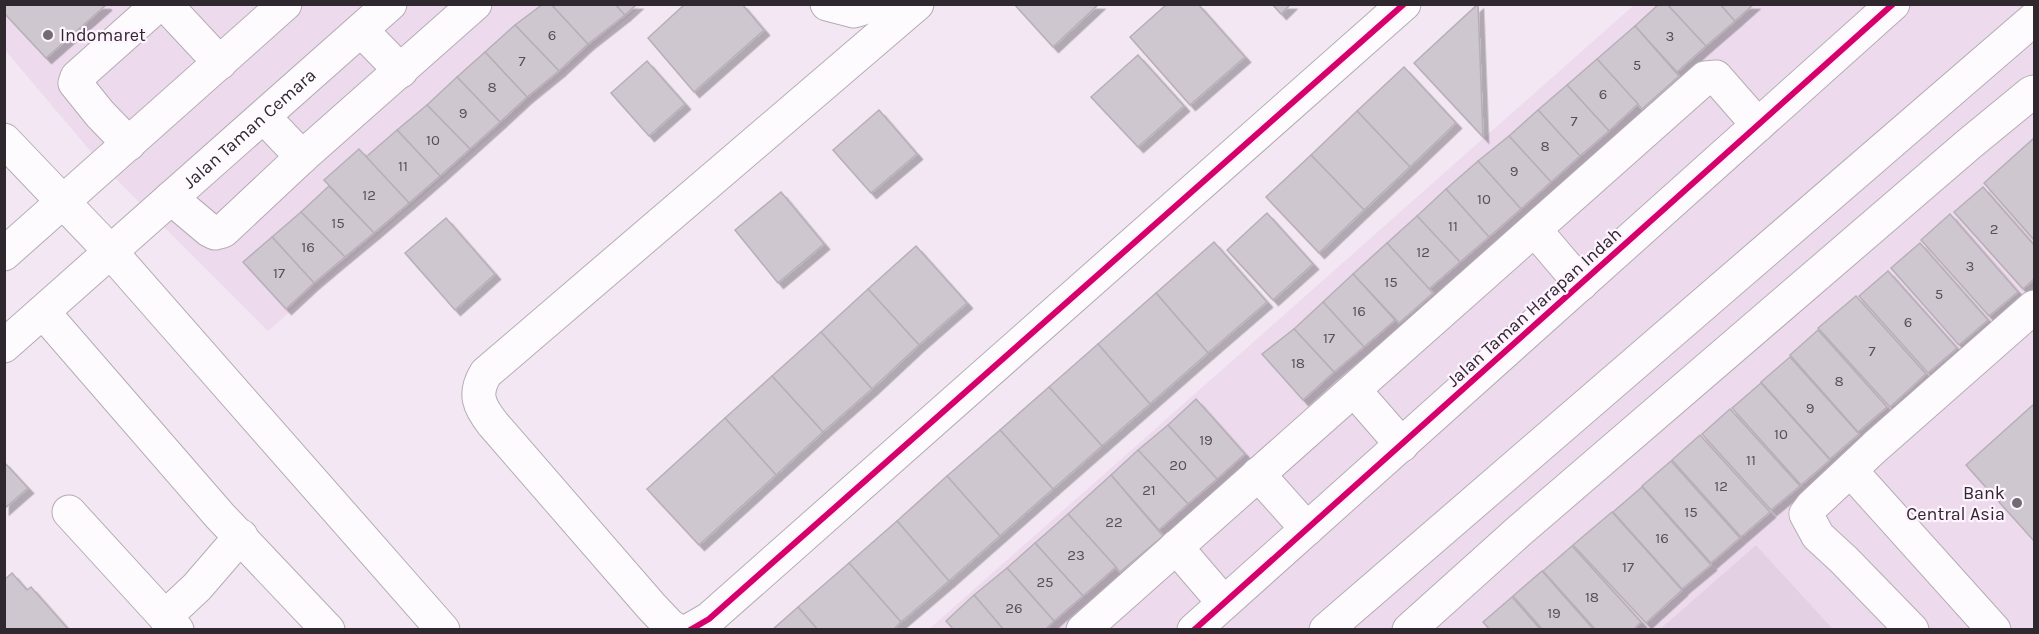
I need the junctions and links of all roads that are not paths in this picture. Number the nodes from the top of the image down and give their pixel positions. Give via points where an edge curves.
1 (159, 4) edge
2 (165, 4) edge
3 (285, 4) edge
4 (390, 4) edge
5 (475, 4) edge
6 (827, 4) edge
7 (877, 4) edge
8 (1404, 4) edge
9 (911, 6) edge
10 (1873, 11) edge
11 (2034, 19) edge
12 (361, 30) junction
13 (220, 63) junction
14 (401, 71) junction
15 (2034, 92) edge
16 (1933, 106) junction
17 (264, 117) junction
18 (1758, 125) junction
19 (4, 140) edge
20 (129, 144) junction
21 (1969, 144) junction
22 (302, 157) junction
23 (1846, 181) junction
24 (63, 202) junction
25 (161, 207) junction
26 (1881, 222) junction
27 (1534, 230) junction
28 (110, 251) junction
29 (4, 254) edge
30 (1762, 254) junction
31 (1581, 284) junction
32 (1796, 293) junction
33 (2034, 307) edge
34 (43, 312) junction
35 (1666, 337) junction
36 (4, 346) edge
37 (1699, 377) junction
38 (1354, 390) junction
39 (1571, 419) junction
40 (1402, 445) junction
41 (1607, 457) junction
42 (1851, 471) junction
43 (1258, 474) junction
44 (1483, 495) junction
45 (69, 512) dead end
46 (1307, 529) junction
47 (1518, 532) junction
48 (241, 537) junction
49 (1176, 547) junction
50 (1224, 603) junction
51 (171, 623) edge
52 (328, 630) edge
53 (442, 630) edge
54 (676, 630) edge
55 (690, 630) edge
56 (1083, 630) edge
57 (1194, 630) edge
58 (1326, 630) edge
59 (1409, 630) edge
60 (1912, 630) edge
61 (1994, 630) edge

1 - 20 street via 77,77 75,83
2 - 13 street
3 - 13 street
4 - 12 street, Jalan Taman Cemara
5 - 14 street
6 - 7 street via 854,10
8 - 55 street via 709,619
9 - 54 street via 495,365 480,383 480,403 493,424
10 - 18 street, Jalan Taman Harapan Indah
11 - 16 street
12 - 14 street
12 - 17 street, Jalan Taman Cemara
13 - 20 street
14 - 22 street
15 - 21 street
16 - 21 street
16 - 23 street
17 - 22 street
17 - 25 street, Jalan Taman Cemara
18 - 27 street via 1716,77 1704,78
18 - 31 street, Jalan Taman Harapan Indah
19 - 24 street
20 - 24 street
21 - 26 street
22 - 25 street via 223,231 209,231
23 - 26 street
23 - 30 street
24 - 28 street
24 - 29 street
25 - 28 street, Jalan Taman Cemara
26 - 32 street
27 - 31 street
27 - 38 street
28 - 34 street, Jalan Taman Cemara
28 - 53 street
30 - 32 street
30 - 35 street
31 - 40 street, Jalan Taman Harapan Indah
32 - 37 street
33 - 42 street
34 - 36 street, Jalan Taman Cemara
34 - 48 street
35 - 37 street
35 - 39 street
37 - 41 street
38 - 40 street
38 - 43 street
39 - 41 street
39 - 44 street
40 - 46 street, Jalan Taman Harapan Indah
41 - 47 street
42 - 60 street via 1812,506 1807,518 1818,536
42 - 61 street
43 - 46 street
43 - 49 street
44 - 47 street
44 - 58 street
45 - 51 street
46 - 50 street, Jalan Taman Harapan Indah
47 - 59 street
48 - 51 street
48 - 52 street
49 - 50 street
49 - 56 street
50 - 57 street, Jalan Taman Harapan Indah

